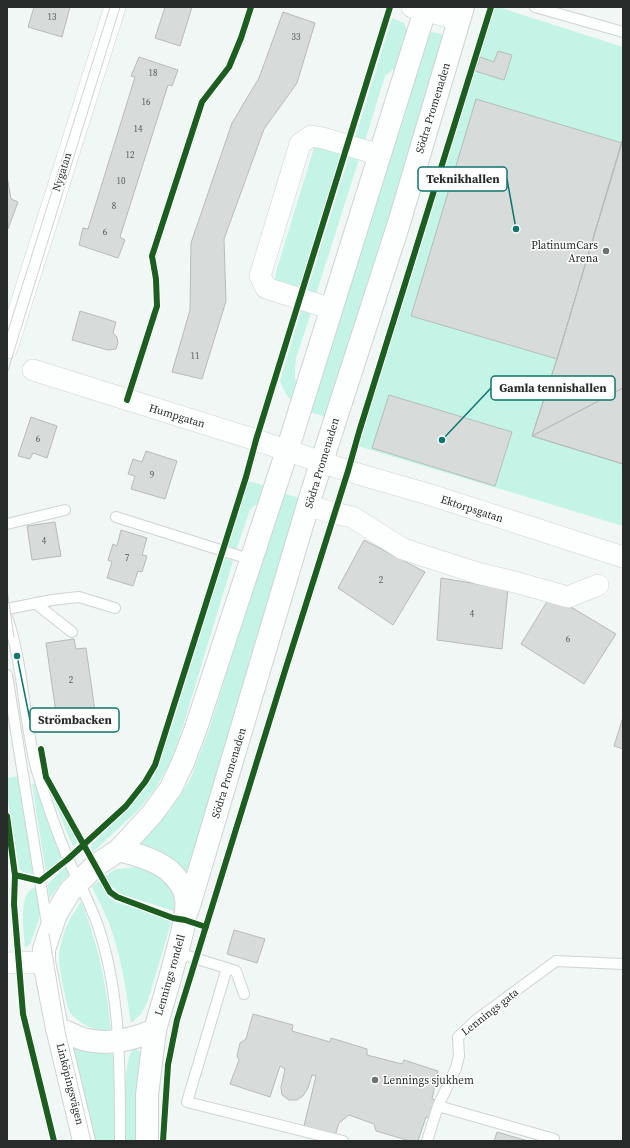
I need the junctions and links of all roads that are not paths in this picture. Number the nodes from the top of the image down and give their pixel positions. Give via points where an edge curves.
1 (115, 7) edge
2 (534, 7) edge
3 (421, 8) edge
4 (461, 14) edge
5 (623, 32) edge
6 (380, 155) junction
7 (332, 309) junction
8 (8, 341) edge
9 (33, 370) dead end
10 (287, 451) junction
11 (321, 462) junction
12 (308, 506) junction
13 (65, 510) dead end
14 (116, 518) dead end
15 (7, 524) edge
16 (623, 557) edge
17 (252, 560) junction
18 (598, 585) dead end
19 (36, 603) junction
20 (115, 608) dead end
21 (7, 609) edge
22 (7, 617) edge
23 (72, 632) dead end
24 (7, 675) edge
25 (119, 850) junction
26 (79, 883) junction
27 (185, 920) junction
28 (49, 934) junction
29 (178, 953) junction
30 (44, 962) junction
31 (7, 963) edge
32 (623, 964) edge
33 (227, 968) junction
34 (244, 994) dead end
35 (57, 1028) junction
36 (155, 1030) junction
37 (118, 1041) junction
38 (438, 1106) junction
39 (84, 1141) edge
40 (120, 1141) edge
41 (147, 1141) edge
42 (343, 1141) edge
43 (427, 1141) edge
44 (554, 1141) edge

1 - 8 street, Nygatan
2 - 5 lane
3 - 4 street
3 - 6 main road
4 - 11 main road, Södra Promenaden via 399,223
6 - 7 main road
6 - 7 street via 311,136 300,144 260,276 266,288
7 - 10 main road
9 - 10 street, Humpgatan
10 - 11 street, Humpgatan
10 - 17 main road
11 - 12 main road, Södra Promenaden
11 - 16 street, Ektorpsgatan
12 - 18 street via 352,517 403,549 478,573 568,597
12 - 27 main road, Södra Promenaden
13 - 15 lane
14 - 17 lane
17 - 25 main road via 184,760 171,788 152,814
19 - 20 lane via 79,598
19 - 21 lane
19 - 23 lane
22 - 26 lane via 14,637 36,769
24 - 28 lane
25 - 26 main road via 95,866
25 - 27 main road, Lennings rondell via 138,855 168,869 184,890
26 - 28 main road via 63,902
26 - 37 lane via 98,926 106,956 114,994
27 - 29 main road, Lennings rondell
28 - 30 main road via 44,949
29 - 33 lane
29 - 36 main road, Lennings rondell
30 - 31 street
30 - 35 main road
32 - 38 lane, Lennings gata via 556,961 476,1020 458,1037 459,1056 456,1068
33 - 34 lane via 236,971
33 - 42 lane via 187,1102
35 - 37 main road, Lennings rondell via 83,1039
35 - 39 main road, Linköpingsvägen
36 - 37 main road, Lennings rondell via 137,1038
36 - 41 main road via 147,1095
37 - 40 lane
38 - 43 lane, Lennings gata
38 - 44 lane

